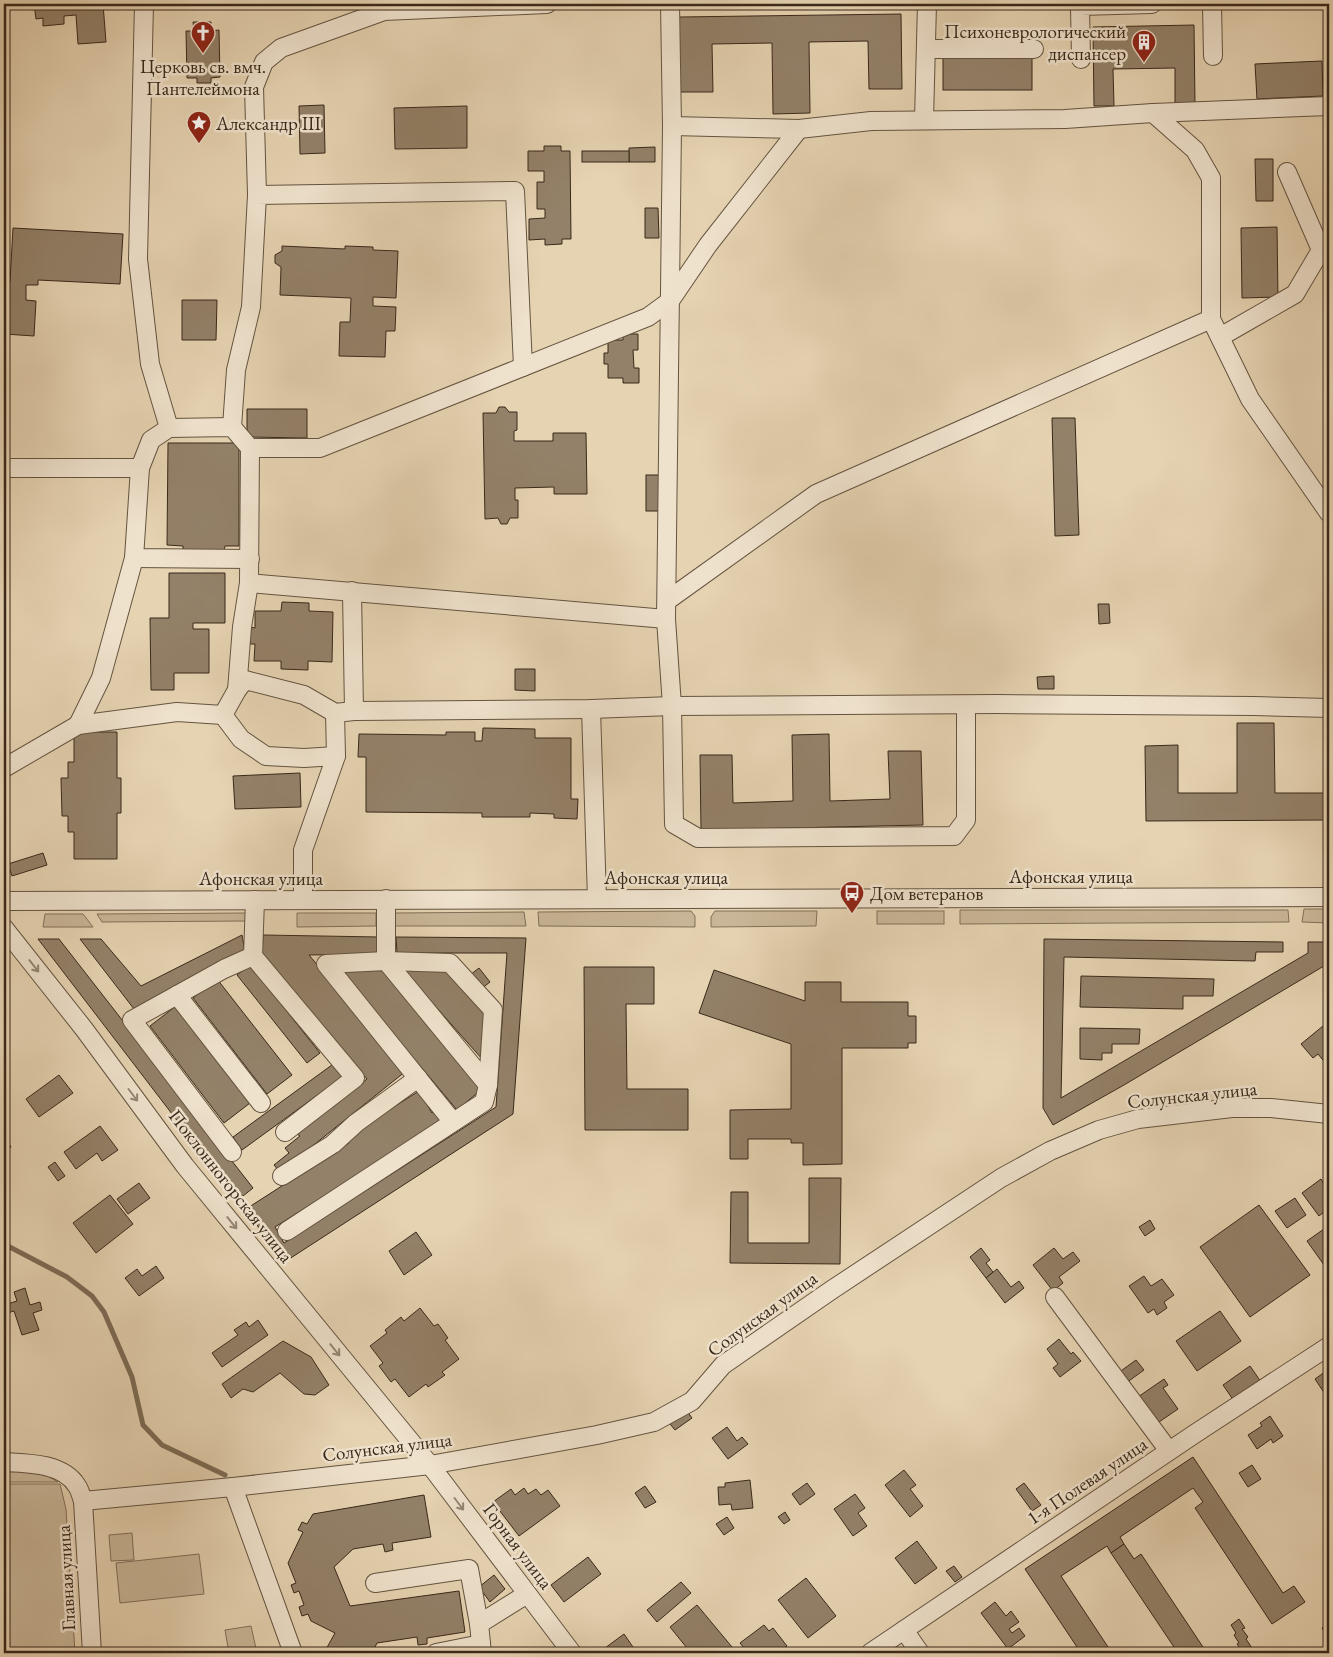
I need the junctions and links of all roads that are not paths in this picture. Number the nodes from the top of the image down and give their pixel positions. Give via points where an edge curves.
1 (144, 4) edge
2 (547, 4) edge
3 (670, 4) edge
4 (927, 4) edge
5 (1133, 4) edge
6 (1152, 4) edge
7 (1212, 4) edge
8 (1034, 49) dead end
9 (926, 50) junction
10 (1213, 56) dead end
11 (1081, 59) dead end
12 (1329, 106) edge
13 (1153, 113) junction
14 (924, 120) junction
15 (672, 126) junction
16 (799, 128) junction
17 (1287, 172) dead end
18 (257, 195) junction
19 (670, 301) junction
20 (1211, 319) junction
21 (1220, 337) junction
22 (523, 366) junction
23 (232, 427) junction
24 (169, 428) junction
25 (250, 448) junction
26 (4, 468) edge
27 (140, 468) junction
28 (1329, 513) edge
29 (134, 558) junction
30 (250, 559) junction
31 (249, 583) junction
32 (352, 591) junction
33 (668, 600) junction
34 (666, 619) junction
35 (237, 690) junction
36 (966, 705) junction
37 (672, 706) junction
38 (1329, 708) edge
39 (590, 709) junction
40 (354, 711) junction
41 (335, 713) junction
42 (223, 715) junction
43 (78, 725) junction
44 (336, 756) junction
45 (4, 768) edge
46 (1329, 897) edge
47 (303, 899) junction
48 (386, 899) junction
49 (597, 899) junction
50 (255, 900) junction
51 (4, 901) edge
52 (4, 928) edge
53 (254, 956) junction
54 (386, 961) junction
55 (177, 995) junction
56 (418, 1078) junction
57 (488, 1085) junction
58 (261, 1102) dead end
59 (1329, 1114) edge
60 (453, 1122) junction
61 (285, 1132) dead end
62 (232, 1152) dead end
63 (282, 1176) dead end
64 (287, 1231) dead end
65 (1055, 1297) dead end
66 (1329, 1346) edge
67 (1169, 1451) junction
68 (4, 1462) edge
69 (430, 1465) junction
70 (232, 1487) junction
71 (83, 1501) junction
72 (375, 1583) dead end
73 (527, 1594) junction
74 (479, 1624) junction
75 (904, 1630) junction
76 (482, 1649) edge
77 (92, 1653) edge
78 (294, 1653) edge
79 (436, 1653) edge
80 (572, 1653) edge
81 (870, 1653) edge
82 (920, 1653) edge

1 - 24 street via 138,259 150,364
2 - 18 street via 384,11 281,48 264,62 254,87
3 - 15 street
4 - 9 street
5 - 6 street
5 - 11 street via 1080,6
7 - 10 street
8 - 9 street
9 - 14 street
12 - 13 street
13 - 14 street
13 - 20 street via 1196,150 1211,178
14 - 16 street
15 - 16 street
15 - 19 street
16 - 19 street via 708,245
17 - 21 street via 1321,250 1295,294
18 - 22 street via 515,191
18 - 23 street via 251,307 236,370
19 - 22 street via 648,317
19 - 33 street
20 - 21 street
20 - 33 street via 816,494
21 - 28 street via 1250,400
22 - 25 street via 320,448
23 - 24 street
23 - 25 street
24 - 27 street via 151,440
25 - 30 street
26 - 27 street
27 - 29 street
29 - 30 street
29 - 43 street via 101,678
30 - 31 street
31 - 32 street
31 - 35 street
32 - 34 street
32 - 40 street
33 - 34 street
34 - 37 street
35 - 41 street via 245,680 304,695
35 - 42 street
36 - 37 street
36 - 37 street via 966,820 954,836 698,838 674,824
36 - 38 street
37 - 39 street
39 - 40 street
39 - 49 street
40 - 41 street
41 - 44 street
42 - 43 street via 177,712
42 - 44 street via 241,740 266,756
43 - 45 street
44 - 47 street via 303,850
46 - 49 street, Афонская улица
47 - 48 street, Афонская улица
47 - 50 street, Афонская улица
48 - 49 street, Афонская улица
48 - 54 street
50 - 51 street, Афонская улица
50 - 53 street
52 -> 69 street, Поклонногорская улица via 185,1166
53 - 55 street
53 - 61 street via 355,1078
54 - 56 street via 326,964
54 - 57 street
54 - 57 street via 450,963 493,1010
55 - 58 street
55 - 62 street via 132,1020
56 - 60 street
56 - 63 street via 333,1144
57 - 60 street via 484,1102
59 - 69 street, Солунская улица via 1232,1108 1138,1119 1099,1130 1050,1151 1001,1178 723,1365 692,1400 654,1422
60 - 64 street
65 - 67 street
66 - 67 street, 1-я Полевая улица
67 - 75 street, 1-я Полевая улица
68 - 71 street via 42,1464 64,1473 77,1485
69 - 70 street, Солунская улица
69 -> 73 street, Горная улица
70 - 71 street, Солунская улица
70 - 78 street
71 - 77 street, Главная улица
72 - 74 street via 468,1569
73 - 74 street
73 - 80 street, Горная улица
74 - 76 street
75 - 81 street, 1-я Полевая улица
75 - 82 street
76 - 79 street

